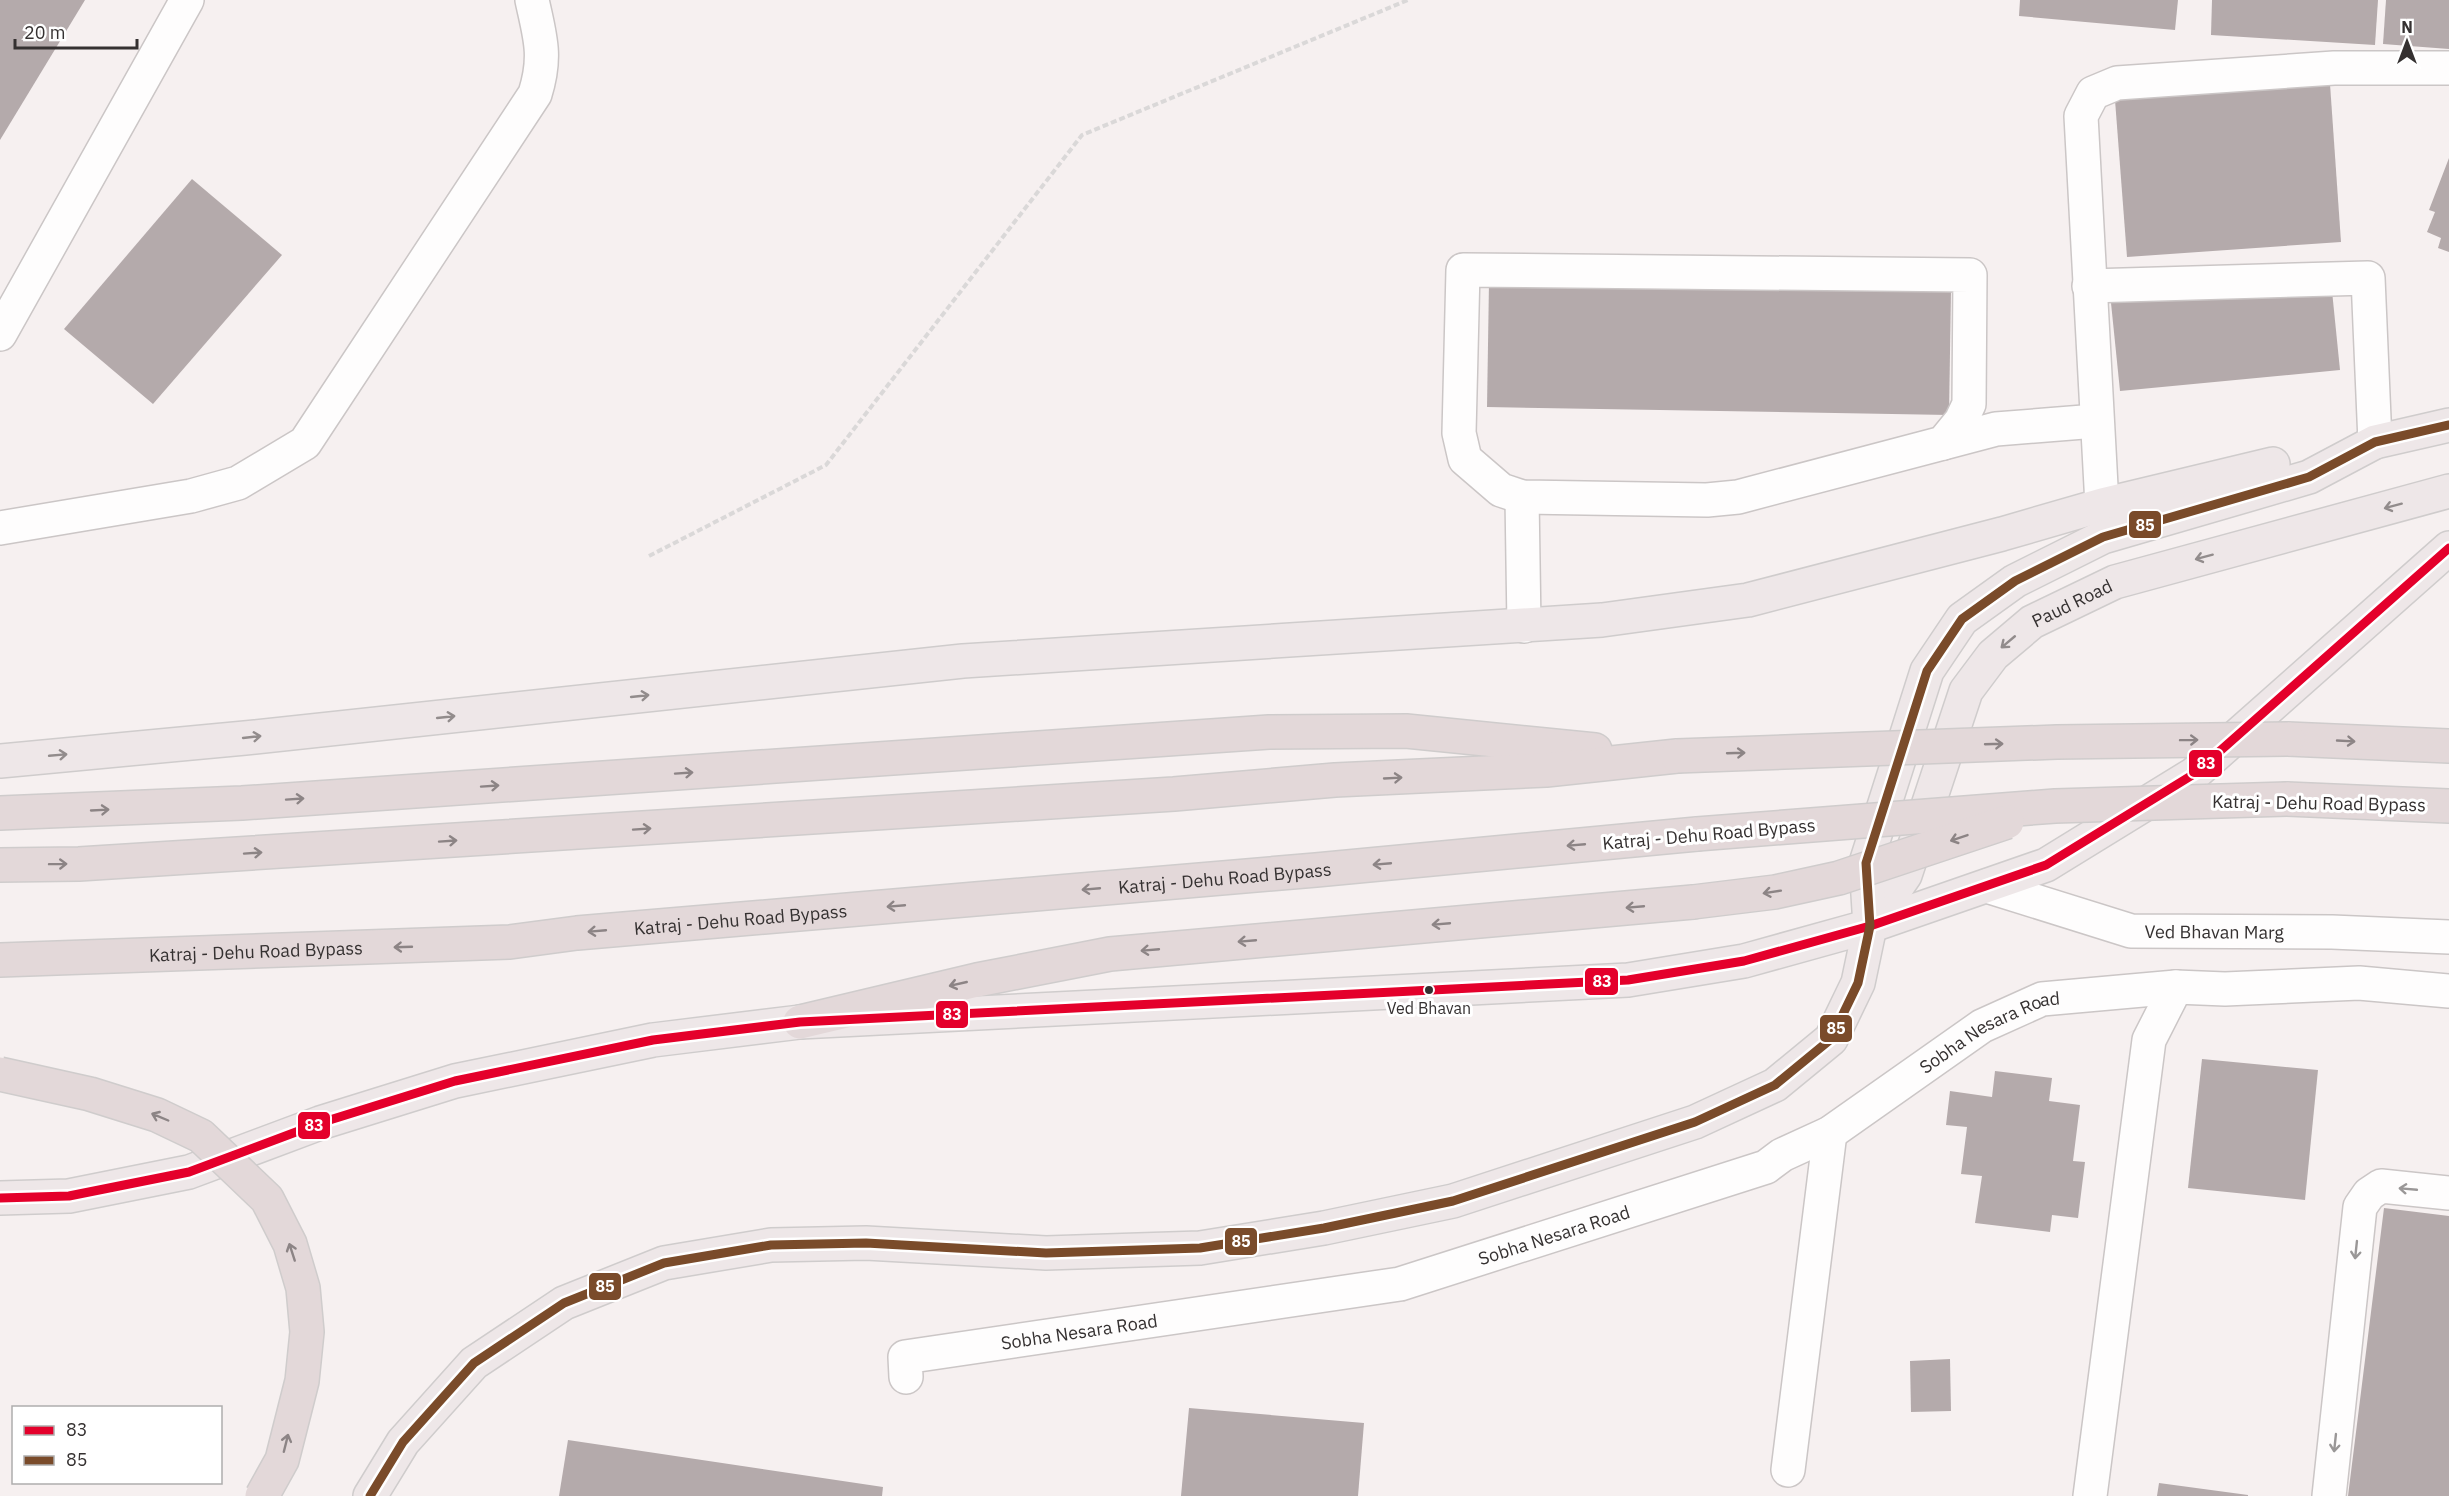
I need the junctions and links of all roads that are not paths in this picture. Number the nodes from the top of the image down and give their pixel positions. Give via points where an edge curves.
1 (187, 0) edge
2 (532, 0) edge
3 (2449, 68) edge
4 (2089, 286) junction
5 (0, 334) edge
6 (2096, 421) junction
7 (2449, 425) edge
8 (2375, 442) junction
9 (1943, 443) junction
10 (2449, 491) edge
11 (1522, 497) junction
12 (2102, 505) junction
13 (0, 528) edge
14 (2449, 548) edge
15 (1524, 626) junction
16 (2449, 746) edge
17 (1677, 756) junction
18 (0, 761) edge
19 (2055, 806) junction
20 (2449, 806) edge
21 (0, 813) edge
22 (0, 865) edge
23 (1987, 886) junction
24 (1870, 926) junction
25 (2449, 937) edge
26 (0, 960) edge
27 (2176, 987) junction
28 (2449, 991) edge
29 (800, 1022) junction
30 (0, 1074) edge
31 (1830, 1133) junction
32 (2449, 1193) edge
33 (0, 1198) edge
34 (906, 1377) dead end
35 (1788, 1470) dead end
36 (262, 1496) edge
37 (369, 1496) edge
38 (2090, 1496) edge
39 (2329, 1496) edge

1 - 5 street
2 - 13 street via 543,69 535,94 305,443 238,483 191,496
3 - 4 street via 2334,68 2139,81 2117,83 2093,93 2081,116
4 - 6 street
4 - 8 street via 2368,278
6 - 9 street via 1996,429
6 - 12 street
7 - 8 main road, Paud Road
8 - 12 main road
8 - 24 main road, Paud Road via 2309,477 2103,537 2015,581 1962,619 1927,671 1866,863
9 - 11 street via 1738,497
9 - 11 street via 1969,404 1970,275 1463,270 1460,433 1465,459 1501,490
10 -> 24 main road, Paud Road via 2115,582 2032,622 1993,655 1966,691 1905,875
11 - 15 street
12 - 15 main road via 1748,600 1602,620
14 - 23 main road via 2194,774 2046,866
18 -> 15 main road via 963,661
17 -> 16 highway, bridge via 2045,742 2288,739
21 -> 17 highway via 242,803 1269,732 1406,731
22 -> 17 highway via 125,861 1174,794 1335,780 1546,770
19 - 20 highway, Katraj - Dehu Road Bypass, bridge via 2287,799
19 -> 26 highway, Katraj - Dehu Road Bypass, bridge via 1697,834 510,942
19 -> 29 highway, bridge via 1839,878 1775,892 1110,954 977,980
23 - 24 main road
23 - 25 street, Ved Bhavan Marg via 2131,931
24 - 29 main road via 1744,961 1628,980
24 - 37 main road, Paud Road via 1858,983 1832,1039 1775,1084 1695,1122 1453,1201 1200,1248 1046,1253 866,1243 771,1245 664,1263 564,1303 474,1363 403,1442
27 - 28 street, Sobha Nesara Road via 2225,989 2359,983
27 - 31 street, Sobha Nesara Road via 2042,999 1982,1026
27 - 38 street via 2149,1040
29 - 33 main road via 653,1040 455,1081 320,1123 189,1172 69,1196
36 -> 30 highway, bridge via 282,1460 302,1381 307,1332 303,1288 290,1244 267,1199 201,1136 157,1115 90,1094
31 - 34 street, Sobha Nesara Road via 1782,1155 1766,1167 1400,1284 905,1357
31 - 35 street
32 -> 39 street via 2381,1186 2368,1194 2360,1207

